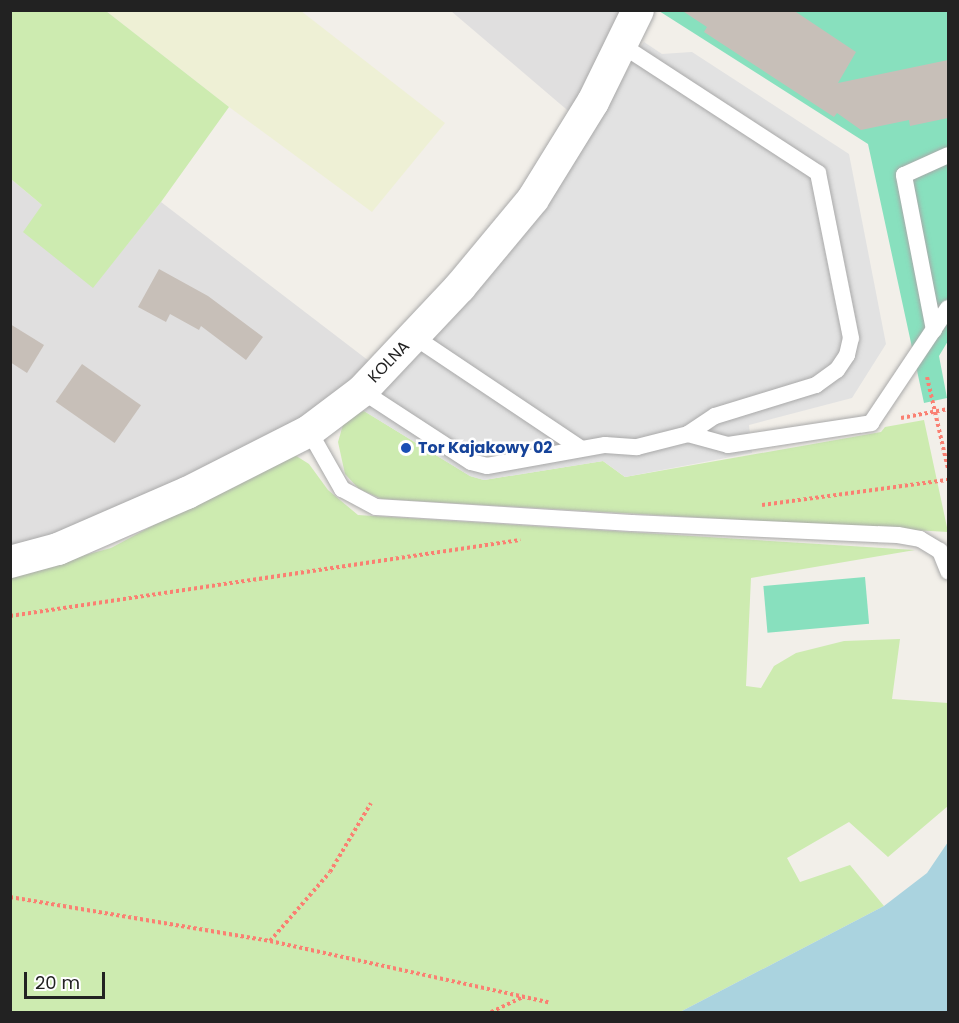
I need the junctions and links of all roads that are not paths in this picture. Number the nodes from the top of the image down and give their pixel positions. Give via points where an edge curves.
1 (638, 10) edge
2 (622, 45) junction
3 (948, 154) edge
4 (948, 308) edge
5 (934, 330) junction
6 (413, 336) junction
7 (362, 391) junction
8 (309, 431) junction
9 (688, 434) junction
10 (580, 448) junction
11 (944, 550) edge
12 (10, 562) edge
13 (948, 571) edge

1 - 2 street, KOLNA
2 - 6 street, KOLNA via 593,102 533,199 475,270
2 - 9 lane via 818,173 851,338 847,355 837,370 816,385 715,416
3 - 5 lane via 904,175
4 - 5 lane
5 - 9 lane via 871,423 728,445
6 - 7 street, KOLNA
6 - 10 lane
7 - 8 street, KOLNA
7 - 10 lane via 471,462 487,466
8 - 11 lane via 342,489 376,507 898,535 920,539
8 - 12 street, KOLNA via 187,493 58,549
9 - 10 lane via 637,447
11 - 13 lane

